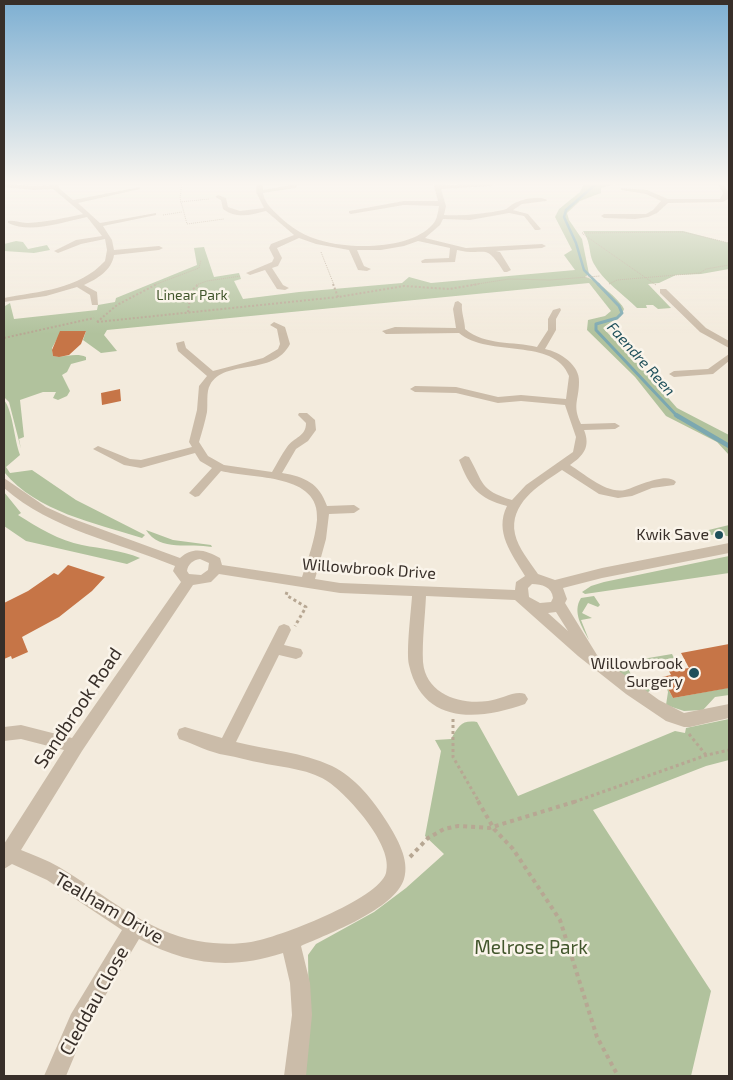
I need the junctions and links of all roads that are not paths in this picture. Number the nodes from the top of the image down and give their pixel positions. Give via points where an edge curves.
1 (104, 233) edge
2 (427, 233) edge
3 (299, 235) joint
4 (106, 236) junction
5 (419, 239) junction
6 (542, 246) dead end
7 (454, 247) junction
8 (159, 248) dead end
9 (352, 248) junction
10 (488, 250) junction
11 (58, 251) dead end
12 (110, 253) junction
13 (425, 261) dead end
14 (267, 268) junction
15 (367, 270) dead end
16 (507, 270) dead end
17 (250, 273) road end
18 (77, 284) junction
19 (285, 288) dead end
20 (663, 291) road end
21 (4, 300) edge
22 (95, 303) dead end
23 (458, 304) dead end
24 (558, 310) dead end
25 (274, 325) dead end
26 (461, 330) junction
27 (386, 331) dead end
28 (181, 343) dead end
29 (729, 345) edge
30 (540, 350) junction
31 (729, 357) edge
32 (705, 372) junction
33 (674, 374) dead end
34 (212, 376) junction
35 (714, 383) dead end
36 (415, 389) dead end
37 (571, 403) junction
38 (303, 415) dead end
39 (615, 426) dead end
40 (578, 427) junction
41 (98, 449) dead end
42 (196, 449) junction
43 (464, 460) dead end
44 (563, 466) junction
45 (219, 467) junction
46 (275, 476) junction
47 (4, 482) edge
48 (670, 482) dead end
49 (195, 493) dead end
50 (513, 504) junction
51 (354, 509) dead end
52 (322, 510) junction
53 (729, 548) edge
54 (182, 564) junction
55 (216, 569) junction
56 (534, 578) junction
57 (189, 580) junction
58 (307, 584) junction
59 (554, 585) junction
60 (419, 591) junction
61 (520, 595) junction
62 (558, 604) junction
63 (532, 607) junction
64 (284, 630) road end
65 (276, 649) junction
66 (296, 653) dead end
67 (598, 664) junction
68 (520, 698) dead end
69 (729, 711) edge
70 (4, 734) edge
71 (185, 734) dead end
72 (76, 746) junction
73 (225, 748) junction
74 (6, 857) edge
75 (135, 927) junction
76 (290, 941) junction
77 (55, 1076) edge
78 (295, 1076) edge

1 - 4 street
2 - 5 street
3 - 9 street via 321,244
3 - 14 street via 274,246 278,261
4 - 11 street
4 - 12 street
5 - 7 street
5 - 9 street via 384,247
6 - 10 street
7 - 10 street
7 - 13 street via 452,260
8 - 12 street via 150,252
9 - 15 street via 362,268
10 - 16 street via 497,254
12 - 18 street via 102,270
14 - 17 street
14 - 19 street via 280,288
18 - 21 street
18 - 22 street via 94,294
20 - 29 street via 703,330
23 - 26 street
24 - 30 street via 552,319 552,330
25 - 34 street via 281,327 286,344 280,354
26 - 27 street via 438,333 412,329
26 - 30 street via 480,342
28 - 34 street via 181,349
30 - 37 street via 559,359 572,371 575,384
31 - 32 street via 714,370
32 - 33 street
32 - 35 street
34 - 42 street via 201,393 202,410 194,434
36 - 37 street via 456,390 498,400 521,398
37 - 40 street via 571,413
38 - 46 street via 310,422 311,430 292,447
39 - 40 street
40 - 44 street via 582,434 582,448
41 - 42 street via 141,464
42 - 45 street via 207,461
43 - 50 street via 479,491
44 - 48 street via 610,494 630,494 648,485
44 - 50 street
45 - 46 street
45 - 49 street
46 - 52 street via 306,484 315,492
47 - 54 street via 30,503 60,518
50 - 56 street via 509,514 509,534
51 - 52 street
52 - 58 street via 323,518
53 - 59 street
54 - 55 street via 196,555 208,555 215,561
54 - 57 street via 182,575
55 - 57 street via 204,579
55 - 58 street, Willowbrook Drive
56 - 59 street
56 - 61 street via 521,586
57 - 72 street, Sandbrook Road
58 - 60 street, Willowbrook Drive
59 - 62 street via 560,594
60 - 61 street, Willowbrook Drive
60 - 68 street via 416,664 432,694 453,708 468,710 488,709
61 - 63 street
62 - 63 street via 544,610
62 - 67 street
63 - 67 street
64 - 65 street
65 - 66 street
65 - 73 street
67 - 69 street via 653,705 683,720
70 - 72 street via 21,732
71 - 73 street
72 - 74 street, Sandbrook Road
73 - 76 street, Tealham Drive via 304,764 334,776 348,787 380,826 391,846 397,871 390,885 370,901
74 - 75 street, Tealham Drive via 51,873
75 - 76 street, Tealham Drive via 170,943 219,954 246,953
75 - 77 street, Cleddau Close via 78,1021
76 - 78 street via 300,983 302,1015

